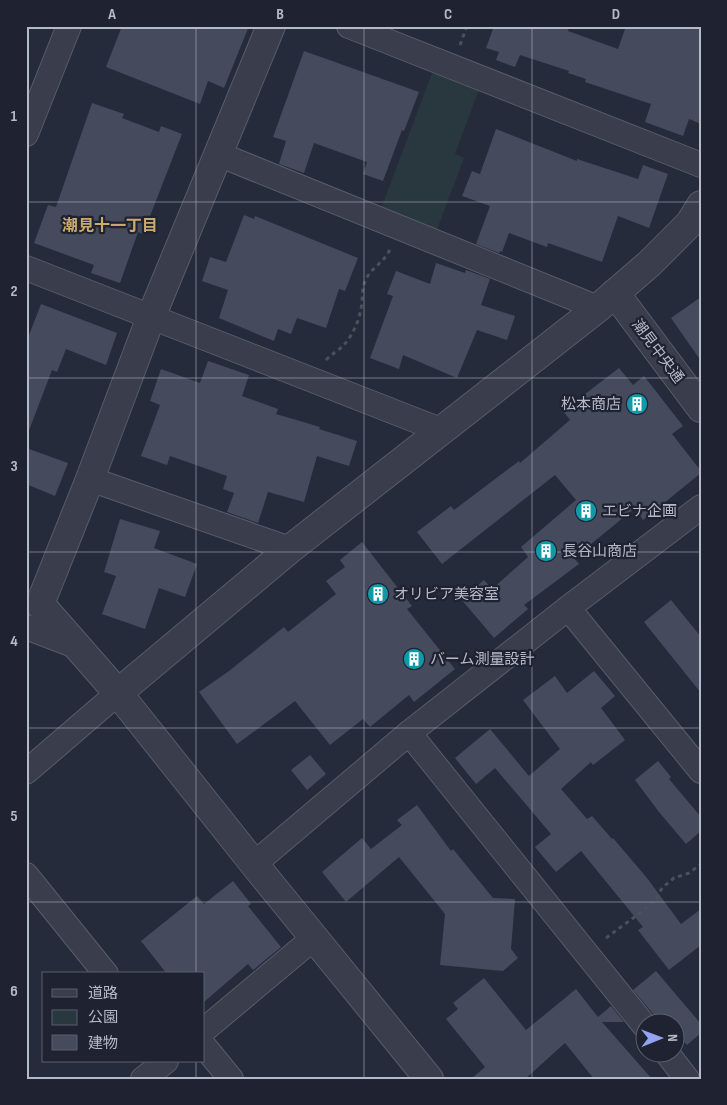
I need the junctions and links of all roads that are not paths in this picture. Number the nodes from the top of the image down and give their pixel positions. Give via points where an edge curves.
1 (69, 26) edge
2 (271, 26) edge
3 (349, 26) edge
4 (26, 134) edge
5 (218, 154) junction
6 (701, 165) edge
7 (701, 205) edge
8 (26, 268) edge
9 (607, 301) junction
10 (151, 317) junction
11 (701, 408) edge
12 (443, 431) junction
13 (90, 479) junction
14 (701, 507) edge
15 (290, 549) junction
16 (568, 608) junction
17 (26, 627) edge
18 (76, 646) junction
19 (118, 693) junction
20 (409, 733) junction
21 (701, 771) edge
22 (26, 772) edge
23 (254, 864) junction
24 (26, 875) edge
25 (314, 937) junction
26 (104, 972) edge
27 (634, 1013) edge
28 (205, 1029) edge
29 (205, 1047) edge
30 (165, 1062) edge
31 (674, 1062) edge
32 (143, 1079) edge
33 (231, 1079) edge
34 (429, 1079) edge
35 (688, 1079) edge

1 - 4 street
2 - 5 street
3 - 6 street
5 - 9 street via 399,227
5 - 10 street
7 - 9 street via 690,223
8 - 10 street
9 - 11 street, 潮見中央通
9 - 12 street
10 - 12 street
10 - 13 street
12 - 15 street
13 - 15 street
13 - 18 street via 40,604
14 - 16 street
15 - 19 street
16 - 20 street
16 - 21 street
17 - 18 street
18 - 19 street
19 - 22 street
19 - 23 street
20 - 23 street
20 - 27 street
23 - 25 street
24 - 26 street
25 - 28 street
25 - 34 street
29 - 33 street
30 - 32 street
31 - 35 street

